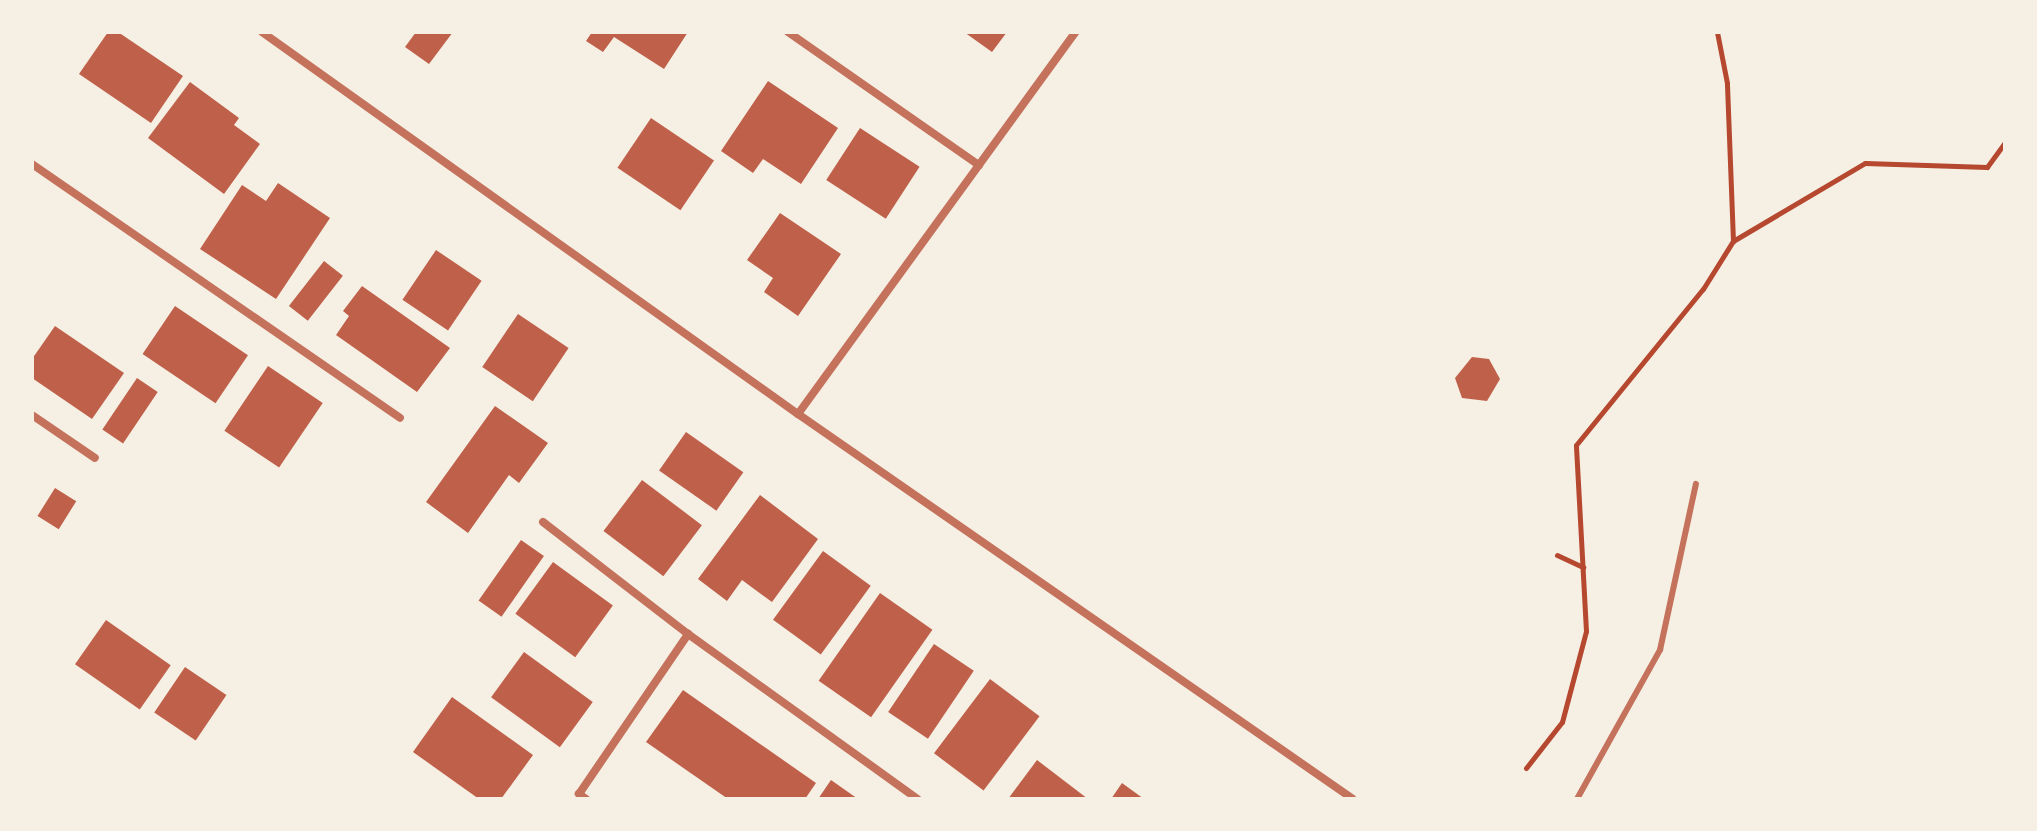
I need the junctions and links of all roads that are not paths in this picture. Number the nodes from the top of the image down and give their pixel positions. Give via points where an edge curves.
1 (262, 32) edge
2 (788, 32) edge
3 (1076, 32) edge
4 (32, 164) edge
5 (979, 165) junction
6 (798, 414) junction
7 (32, 415) edge
8 (400, 418) dead end
9 (95, 458) dead end
10 (1696, 484) dead end
11 (543, 522) dead end
12 (688, 634) junction
13 (586, 799) edge
14 (918, 799) edge
15 (1353, 799) edge
16 (1577, 799) edge

1 - 6 street
2 - 5 street
3 - 5 street
4 - 8 street
5 - 6 street
6 - 15 street
7 - 9 street
10 - 16 lane via 1660,650
11 - 12 street
12 - 13 street via 579,794
12 - 14 street

